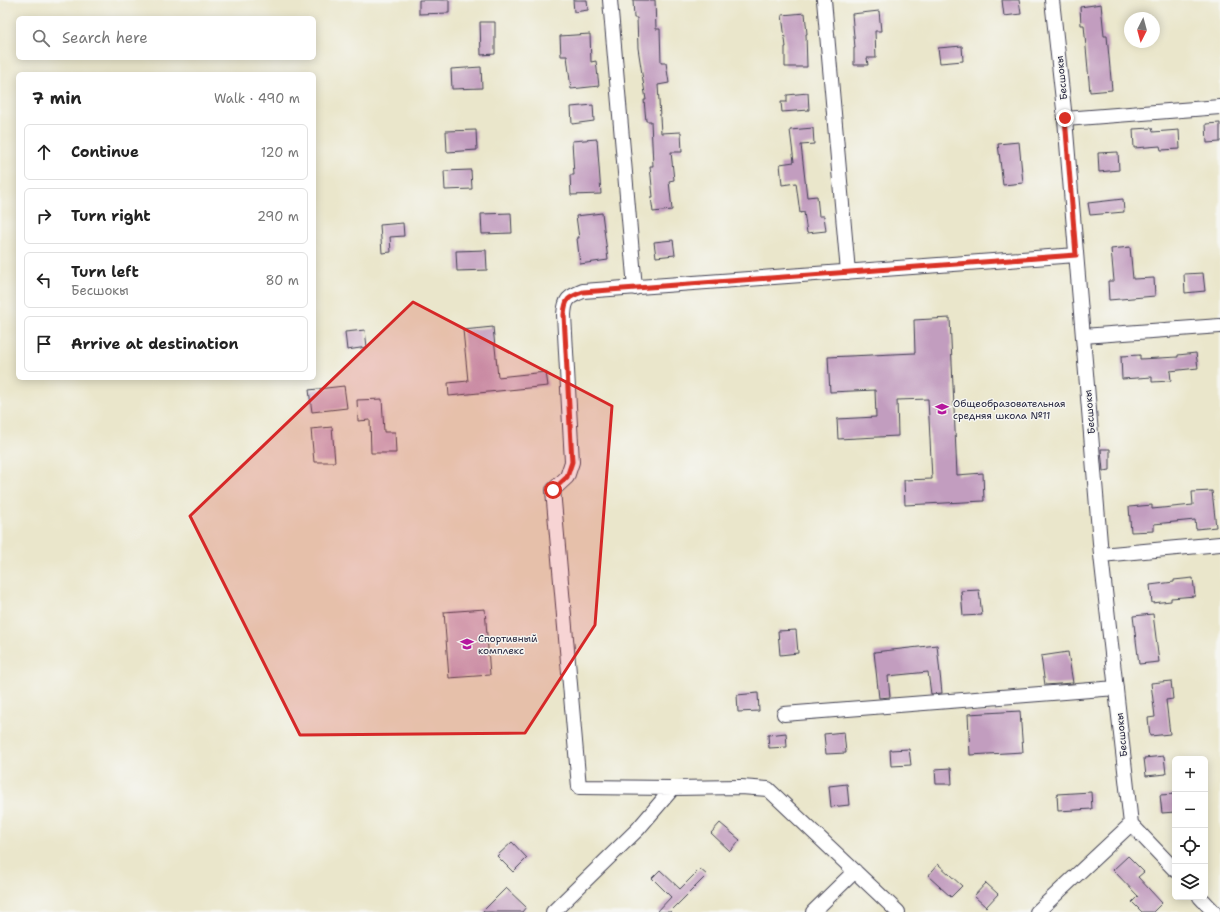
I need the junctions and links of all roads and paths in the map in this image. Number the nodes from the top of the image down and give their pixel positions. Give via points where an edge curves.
1 (610, 0) edge
2 (824, 0) edge
3 (1052, 0) edge
4 (1220, 107) edge
5 (1065, 118) junction
6 (1076, 255) junction
7 (848, 272) junction
8 (635, 288) junction
9 (1220, 326) edge
10 (1083, 336) junction
11 (1220, 544) edge
12 (1101, 555) junction
13 (1116, 688) junction
14 (784, 714) dead end
15 (673, 788) junction
16 (1131, 824) junction
17 (1172, 867) edge
18 (855, 872) junction
19 (1203, 900) edge
20 (553, 912) edge
21 (813, 912) edge
22 (898, 912) edge
23 (1037, 912) edge
24 (1214, 912) edge

1 - 8 street
2 - 7 street
3 - 5 street, Бесшокы
4 - 5 street
5 - 6 street, Бесшокы
6 - 7 street
6 - 10 street, Бесшокы
7 - 8 street
8 - 15 street via 583,292 571,296 565,303 572,462 567,477 553,490 579,787
9 - 10 street
10 - 12 street, Бесшокы
11 - 12 street
12 - 13 street, Бесшокы
13 - 14 street
13 - 16 street, Бесшокы
15 - 18 street via 768,789
15 - 20 street via 638,830
16 - 17 street
16 - 23 street
18 - 21 street
18 - 22 street
19 - 24 street

